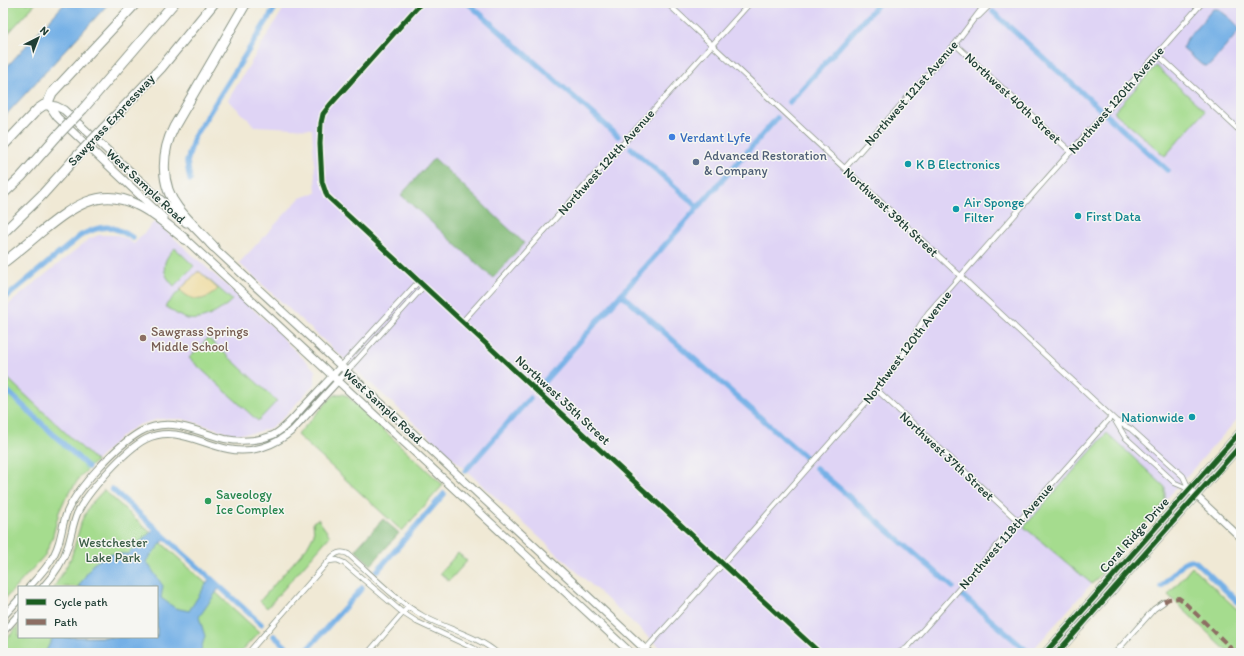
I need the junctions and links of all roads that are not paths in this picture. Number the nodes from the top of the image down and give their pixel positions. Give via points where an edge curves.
1 (136, 3) edge
2 (174, 3) edge
3 (214, 3) edge
4 (246, 3) edge
5 (421, 3) edge
6 (667, 3) edge
7 (750, 3) edge
8 (986, 3) edge
9 (992, 3) edge
10 (1202, 3) edge
11 (976, 17) junction
12 (955, 44) junction
13 (712, 45) junction
14 (1157, 54) junction
15 (49, 104) junction
16 (1241, 132) edge
17 (3, 146) edge
18 (1071, 152) junction
19 (845, 168) junction
20 (3, 194) edge
21 (3, 233) edge
22 (185, 239) junction
23 (214, 247) junction
24 (3, 263) edge
25 (960, 276) junction
26 (419, 281) junction
27 (424, 286) junction
28 (462, 322) junction
29 (344, 369) junction
30 (335, 378) junction
31 (877, 390) junction
32 (1111, 417) junction
33 (1116, 421) junction
34 (1241, 431) edge
35 (141, 432) junction
36 (146, 439) junction
37 (1241, 445) edge
38 (1190, 489) junction
39 (1196, 496) junction
40 (75, 498) junction
41 (82, 504) junction
42 (1018, 521) junction
43 (1241, 538) edge
44 (329, 562) junction
45 (723, 564) junction
46 (31, 586) edge
47 (44, 586) edge
48 (1094, 596) junction
49 (18, 600) edge
50 (1164, 602) dead end
51 (408, 607) junction
52 (403, 613) junction
53 (18, 615) edge
54 (1090, 616) junction
55 (3, 617) edge
56 (3, 632) edge
57 (645, 652) edge
58 (248, 653) edge
59 (368, 653) edge
60 (481, 653) edge
61 (497, 653) edge
62 (631, 653) edge
63 (820, 653) edge
64 (898, 653) edge
65 (1045, 653) edge
66 (1057, 653) edge
67 (1115, 653) edge

1 - 15 highway via 54,91
2 - 20 highway, bridge via 83,109
3 - 21 highway, Sawgrass Expressway, bridge via 161,68
4 - 23 highway via 174,127 165,153 165,176 172,199
5 - 26 street, Northwest 35th Street via 323,114 320,148 322,182 327,196
6 - 13 street, Northwest 39th Street
7 - 13 street, Northwest 124th Avenue
8 - 11 street, Northwest 121st Avenue
9 - 11 street, Northwest 121st Avenue
10 - 14 street, Northwest 120th Avenue
11 - 12 street, Northwest 121st Avenue
12 - 18 street, Northwest 40th Street
12 - 19 street, Northwest 121st Avenue
13 - 19 street, Northwest 39th Street
13 - 28 street, Northwest 124th Avenue
14 - 16 street
14 - 18 street, Northwest 120th Avenue
15 - 17 highway via 38,109
15 - 22 main road, West Sample Road via 57,117
15 - 23 main road, West Sample Road via 64,110
18 - 25 street, Northwest 120th Avenue
19 - 25 street, Northwest 39th Street
22 - 24 highway via 137,204 121,199 102,198 84,202 68,211
22 - 30 main road, West Sample Road
23 - 29 main road, West Sample Road
25 - 31 street, Northwest 120th Avenue via 928,313 906,351
25 - 32 street, Northwest 39th Street
26 - 27 street, Northwest 35th Street
26 - 29 street
27 - 28 street, Northwest 35th Street
27 - 29 street
28 - 45 street, Northwest 35th Street
29 - 30 street
29 - 57 main road, West Sample Road
30 - 35 street via 287,424 272,435 259,439 225,439 175,425 162,425
30 - 36 street via 293,430 269,446 248,450 228,449 193,437 175,434
30 - 62 main road, West Sample Road
31 - 42 street, Northwest 37th Street
31 - 45 street, Northwest 120th Avenue
32 - 33 street, Northwest 39th Street
32 - 42 street, Northwest 118th Avenue
33 - 38 street, Northwest 39th Street via 1131,429 1183,476
33 - 38 street, Northwest 39th Street via 1125,436 1175,483
34 - 38 main road, Coral Ridge Drive
35 - 36 street
35 - 40 street via 116,450
36 - 41 street via 123,456
37 - 39 main road, Coral Ridge Drive
38 - 39 street, Northwest 39th Street
38 - 48 main road, Coral Ridge Drive
39 - 43 street, Northwest 39th Street
39 - 54 main road, Coral Ridge Drive
40 - 41 street
40 - 46 street via 52,558
41 - 47 street via 61,564
42 - 64 street, Northwest 118th Avenue via 907,648
44 - 51 street via 338,552 348,554
44 - 52 street via 337,560 344,563
44 - 58 street
45 - 57 street, Northwest 120th Avenue
45 - 63 street, Northwest 35th Street
48 - 54 main road
48 - 65 main road, Coral Ridge Drive
49 - 55 street
50 - 67 street via 1154,609
51 - 52 street
51 - 61 street
52 - 59 street
52 - 60 street via 429,629
53 - 56 street
54 - 66 main road, Coral Ridge Drive

